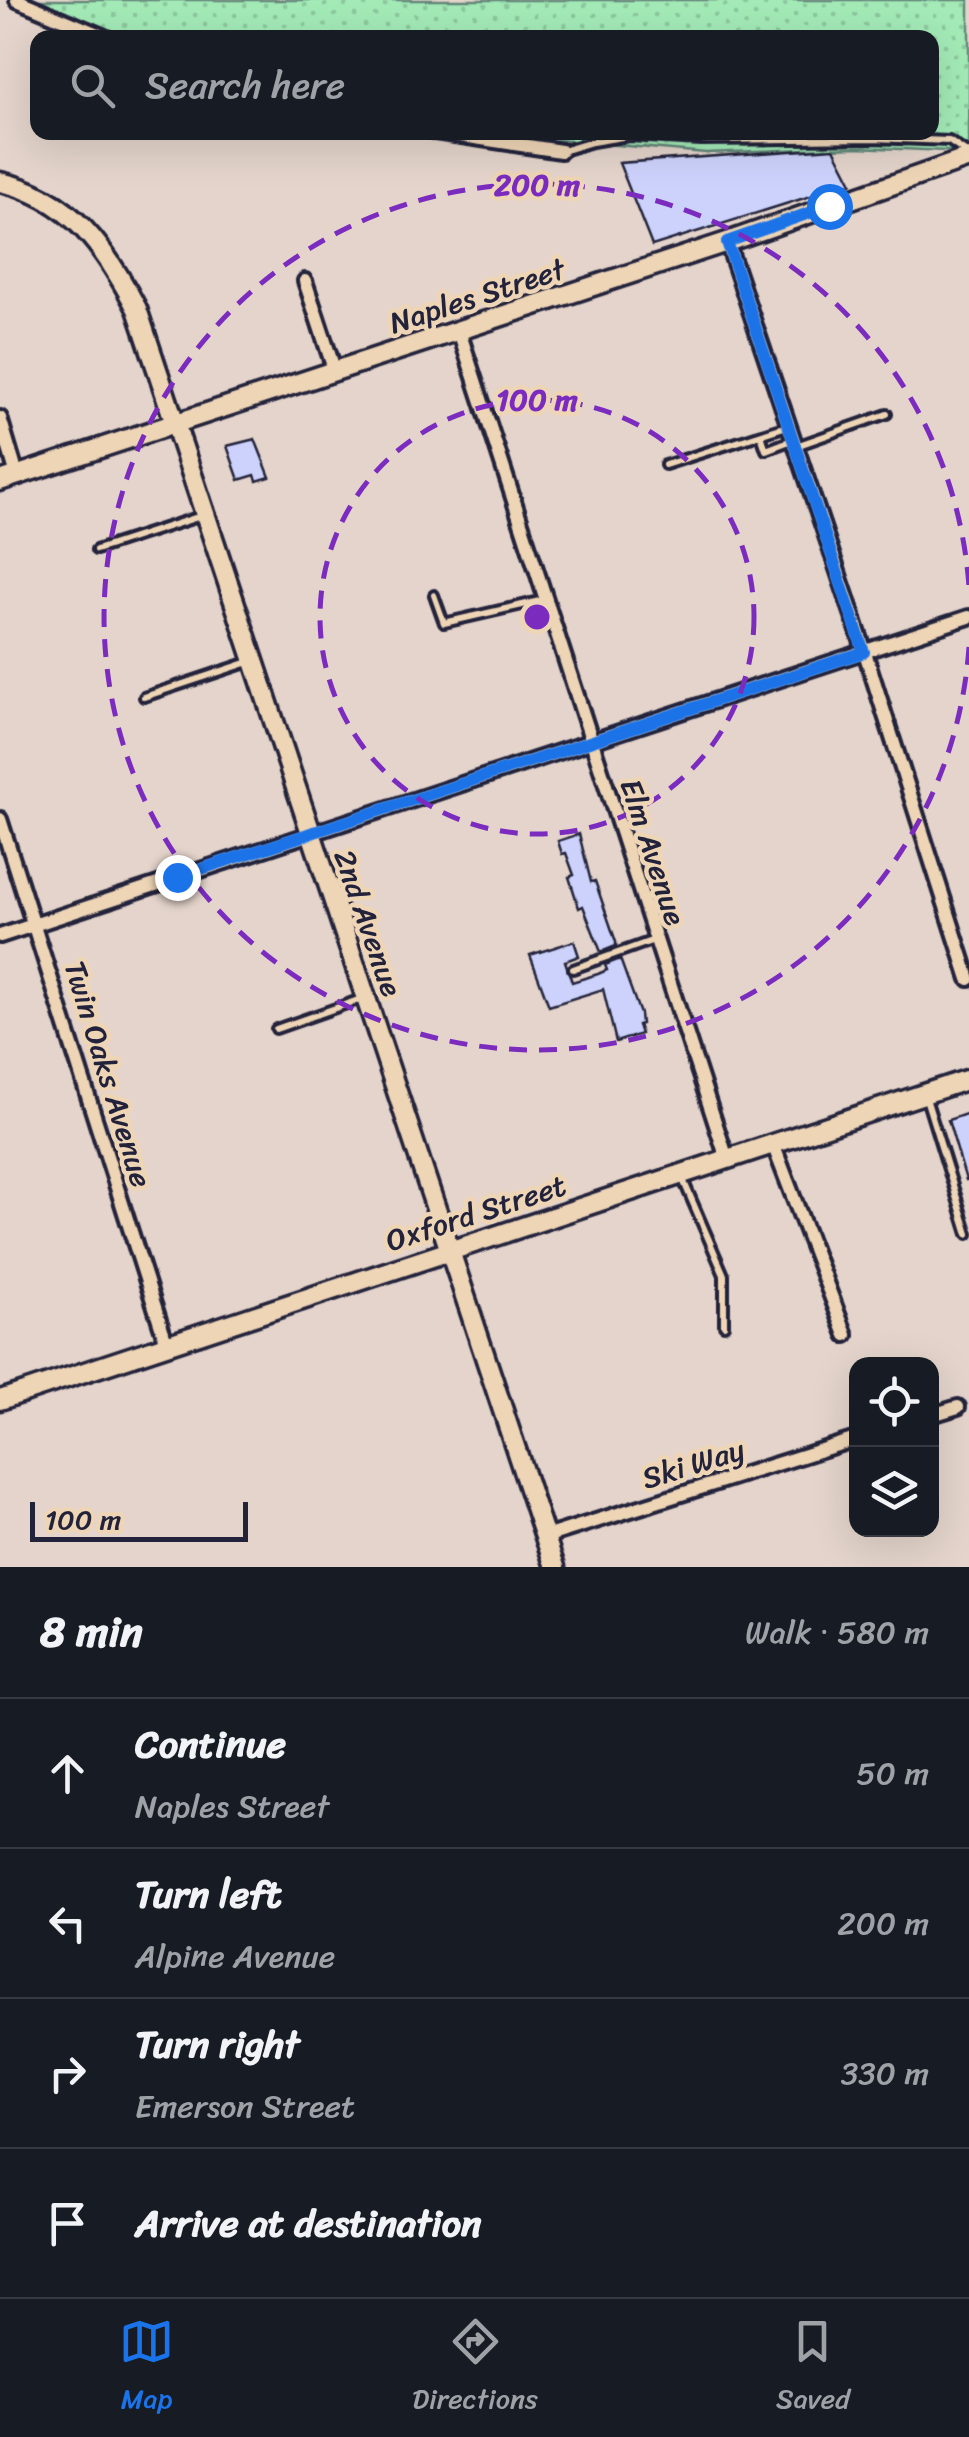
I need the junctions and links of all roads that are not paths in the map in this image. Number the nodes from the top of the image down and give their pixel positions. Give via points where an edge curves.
1 (17, 0) edge
2 (88, 30) edge
3 (487, 140) edge
4 (604, 140) edge
5 (924, 140) edge
6 (561, 151) joint
7 (969, 156) edge
8 (0, 182) edge
9 (727, 242) junction
10 (305, 281) dead end
11 (458, 331) junction
12 (334, 372) junction
13 (888, 414) dead end
14 (0, 418) edge
15 (175, 423) junction
16 (760, 435) junction
17 (792, 437) junction
18 (665, 465) dead end
19 (8, 478) edge
20 (205, 514) junction
21 (96, 550) dead end
22 (434, 596) dead end
23 (545, 600) junction
24 (969, 617) edge
25 (864, 652) junction
26 (253, 660) junction
27 (144, 697) dead end
28 (590, 741) junction
29 (0, 819) edge
30 (309, 833) junction
31 (34, 924) junction
32 (0, 936) edge
33 (655, 940) junction
34 (572, 969) dead end
35 (969, 978) edge
36 (364, 998) junction
37 (276, 1029) dead end
38 (969, 1080) edge
39 (925, 1094) junction
40 (773, 1144) junction
41 (727, 1159) junction
42 (681, 1174) junction
43 (968, 1234) edge
44 (449, 1251) junction
45 (724, 1325) dead end
46 (846, 1335) dead end
47 (167, 1345) junction
48 (0, 1400) edge
49 (958, 1407) dead end
50 (939, 1413) edge
51 (849, 1441) edge
52 (545, 1537) junction
53 (555, 1567) edge

1 - 2 street
3 - 6 street
4 - 6 lane
5 - 7 lane via 949,141
7 - 9 street, Naples Street
8 - 15 street, 2nd Avenue via 72,217 108,253 137,309
9 - 11 street, Naples Street
9 - 17 street
10 - 12 street
11 - 12 street, Naples Street
11 - 23 street, Elm Avenue
12 - 15 street, Naples Street
13 - 17 lane
14 - 19 street
15 - 19 street, Naples Street
15 - 20 street, 2nd Avenue
16 - 17 lane
16 - 17 lane via 766,450
16 - 18 lane
17 - 25 street
20 - 21 lane
20 - 26 street, 2nd Avenue
22 - 23 lane via 444,623
23 - 28 street, Elm Avenue
24 - 25 street
25 - 28 street
25 - 35 street
26 - 27 lane
26 - 30 street, 2nd Avenue
28 - 30 street
28 - 33 street, Elm Avenue
29 - 31 street, Twin Oaks Avenue
30 - 31 street
30 - 36 street, 2nd Avenue
31 - 32 street
31 - 47 street, Twin Oaks Avenue
33 - 34 lane
33 - 41 street, Elm Avenue
36 - 37 lane
36 - 44 street, 2nd Avenue
38 - 39 street, Oxford Street
39 - 40 street, Oxford Street
39 - 43 lane
40 - 41 street, Oxford Street
40 - 46 street
41 - 42 street, Oxford Street
42 - 44 street, Oxford Street
42 - 45 lane via 724,1275
44 - 47 street, Oxford Street
44 - 52 street, 2nd Avenue
47 - 48 street, Oxford Street
49 - 50 street
51 - 52 street, Ski Way
52 - 53 street, 2nd Avenue

